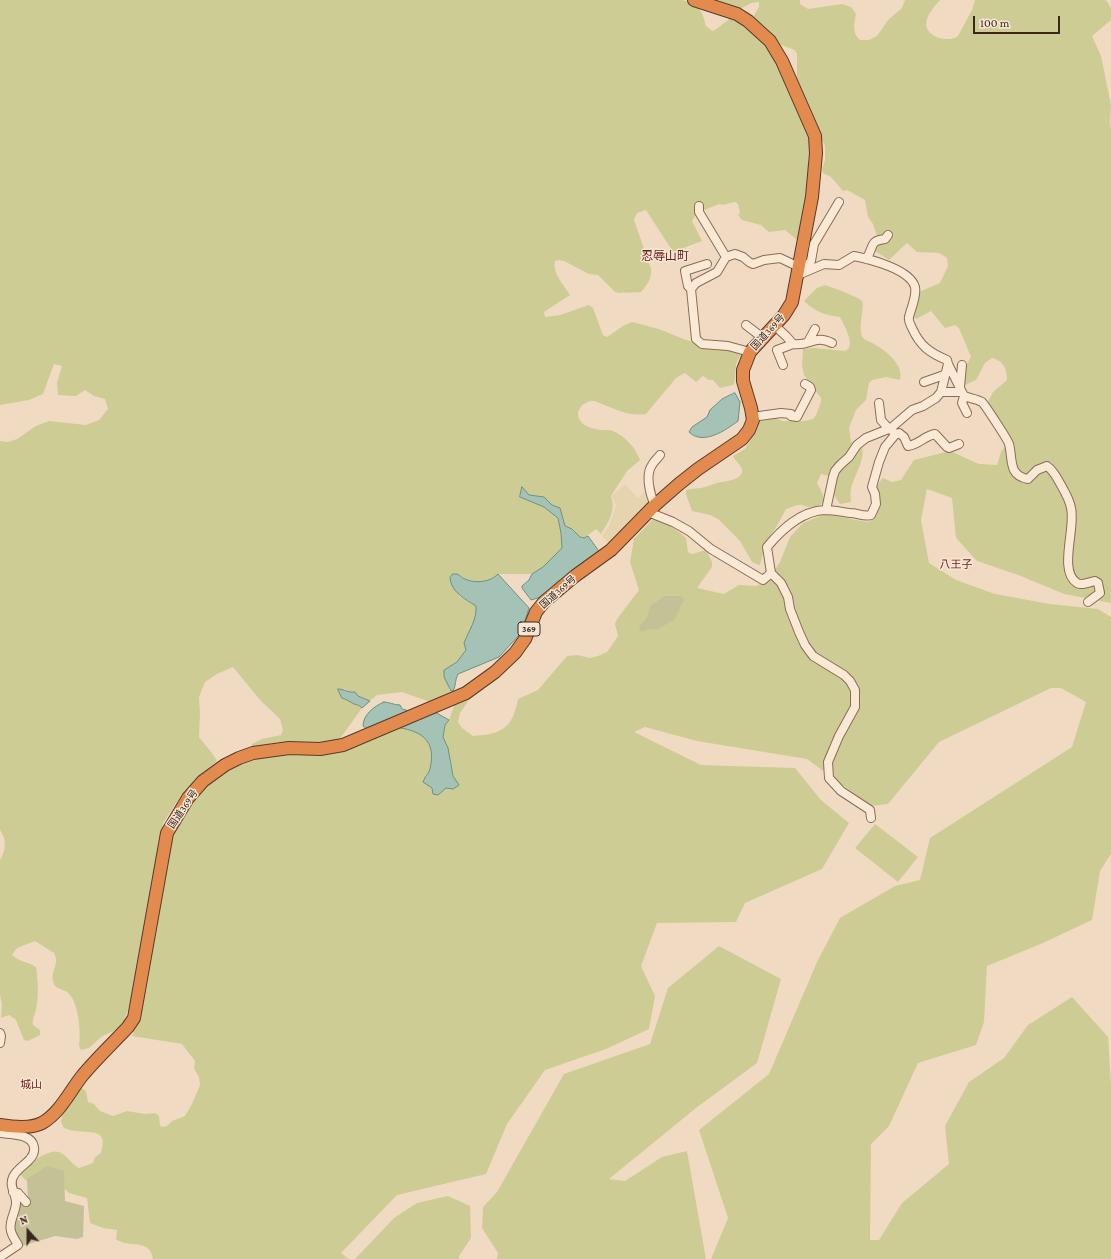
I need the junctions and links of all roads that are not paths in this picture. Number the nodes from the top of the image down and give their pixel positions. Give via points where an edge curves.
1 (694, 0) edge
2 (839, 202) dead end
3 (698, 206) dead end
4 (888, 235) dead end
5 (726, 256) junction
6 (866, 259) junction
7 (707, 264) dead end
8 (798, 271) junction
9 (916, 278) dead end
10 (691, 290) junction
11 (919, 290) junction
12 (746, 325) dead end
13 (774, 325) junction
14 (815, 329) dead end
15 (762, 338) junction
16 (808, 342) junction
17 (832, 343) dead end
18 (793, 344) junction
19 (750, 352) junction
20 (948, 364) junction
21 (783, 365) dead end
22 (962, 365) dead end
23 (944, 375) junction
24 (924, 382) dead end
25 (804, 384) dead end
26 (941, 392) junction
27 (961, 392) junction
28 (879, 404) dead end
29 (967, 413) dead end
30 (752, 417) junction
31 (892, 430) junction
32 (959, 444) dead end
33 (660, 455) dead end
34 (868, 489) dead end
35 (651, 508) junction
36 (826, 510) junction
37 (868, 516) junction
38 (771, 573) junction
39 (1088, 602) dead end
40 (871, 818) dead end
41 (0, 1033) edge
42 (0, 1043) edge
43 (0, 1119) edge
44 (0, 1125) edge
45 (14, 1127) junction
46 (0, 1133) edge
47 (13, 1192) junction
48 (26, 1202) dead end
49 (0, 1257) edge

1 - 8 highway, 国道369号 via 737,14 770,41 811,124 815,136 815,172
2 - 8 street via 814,244 811,261
3 - 5 street via 699,212
4 - 6 street via 885,239 876,240
5 - 8 street via 735,254 753,264 780,258
5 - 10 street via 717,272 696,283
6 - 8 street via 854,256 839,265 824,264
6 - 11 street via 884,264 905,275
7 - 10 street via 685,271
8 - 13 highway, 国道369号 via 792,302
9 - 11 street
10 - 19 street via 696,339 702,344 728,346
11 - 20 street via 908,320 923,346 947,360
12 - 15 street
13 - 15 highway, 国道369号
13 - 18 street
14 - 16 street
15 - 19 highway, 国道369号
16 - 17 street via 816,339
16 - 18 street via 801,346
18 - 21 street via 777,350
19 - 30 highway, 国道369号 via 743,370 743,381
20 - 23 street
20 - 27 street
22 - 27 street
23 - 24 street
23 - 26 street
25 - 30 street via 811,390 797,417 781,413
26 - 27 street
26 - 31 street via 936,398 912,410
27 - 29 street via 962,403
27 - 39 street via 982,402 1009,444 1014,472 1021,478 1028,479 1037,470 1047,466 1053,470 1072,508 1068,569 1076,583 1098,583 1100,593
28 - 31 street via 877,420
30 - 35 highway, 国道369号 / 369 via 749,430 742,439 698,468
31 - 32 street via 899,433 908,446 935,434 949,448
31 - 36 street via 866,438 835,471
31 - 37 street via 872,487 876,504
33 - 35 street via 651,466 649,476
34 - 37 street via 871,502
35 - 38 street via 689,531 711,549 763,580
35 - 45 highway, 国道369号 / 369 via 611,550 544,602 536,612 525,640 515,653 495,672 466,693 343,745 253,753 225,765 203,780 188,798 167,833 134,1018 82,1075 54,1113 42,1123
36 - 37 street
36 - 38 street via 806,514 777,535 768,547
38 - 40 street via 781,583 799,632 813,656 844,675 855,690 855,707 828,762 829,778 841,791 870,810
41 - 42 street
43 - 45 street
44 - 45 highway, 国道369号 / 369
46 - 47 street via 25,1137 33,1143 35,1149 32,1158 13,1177
47 - 48 street
47 - 49 street via 16,1201 11,1231 18,1245

